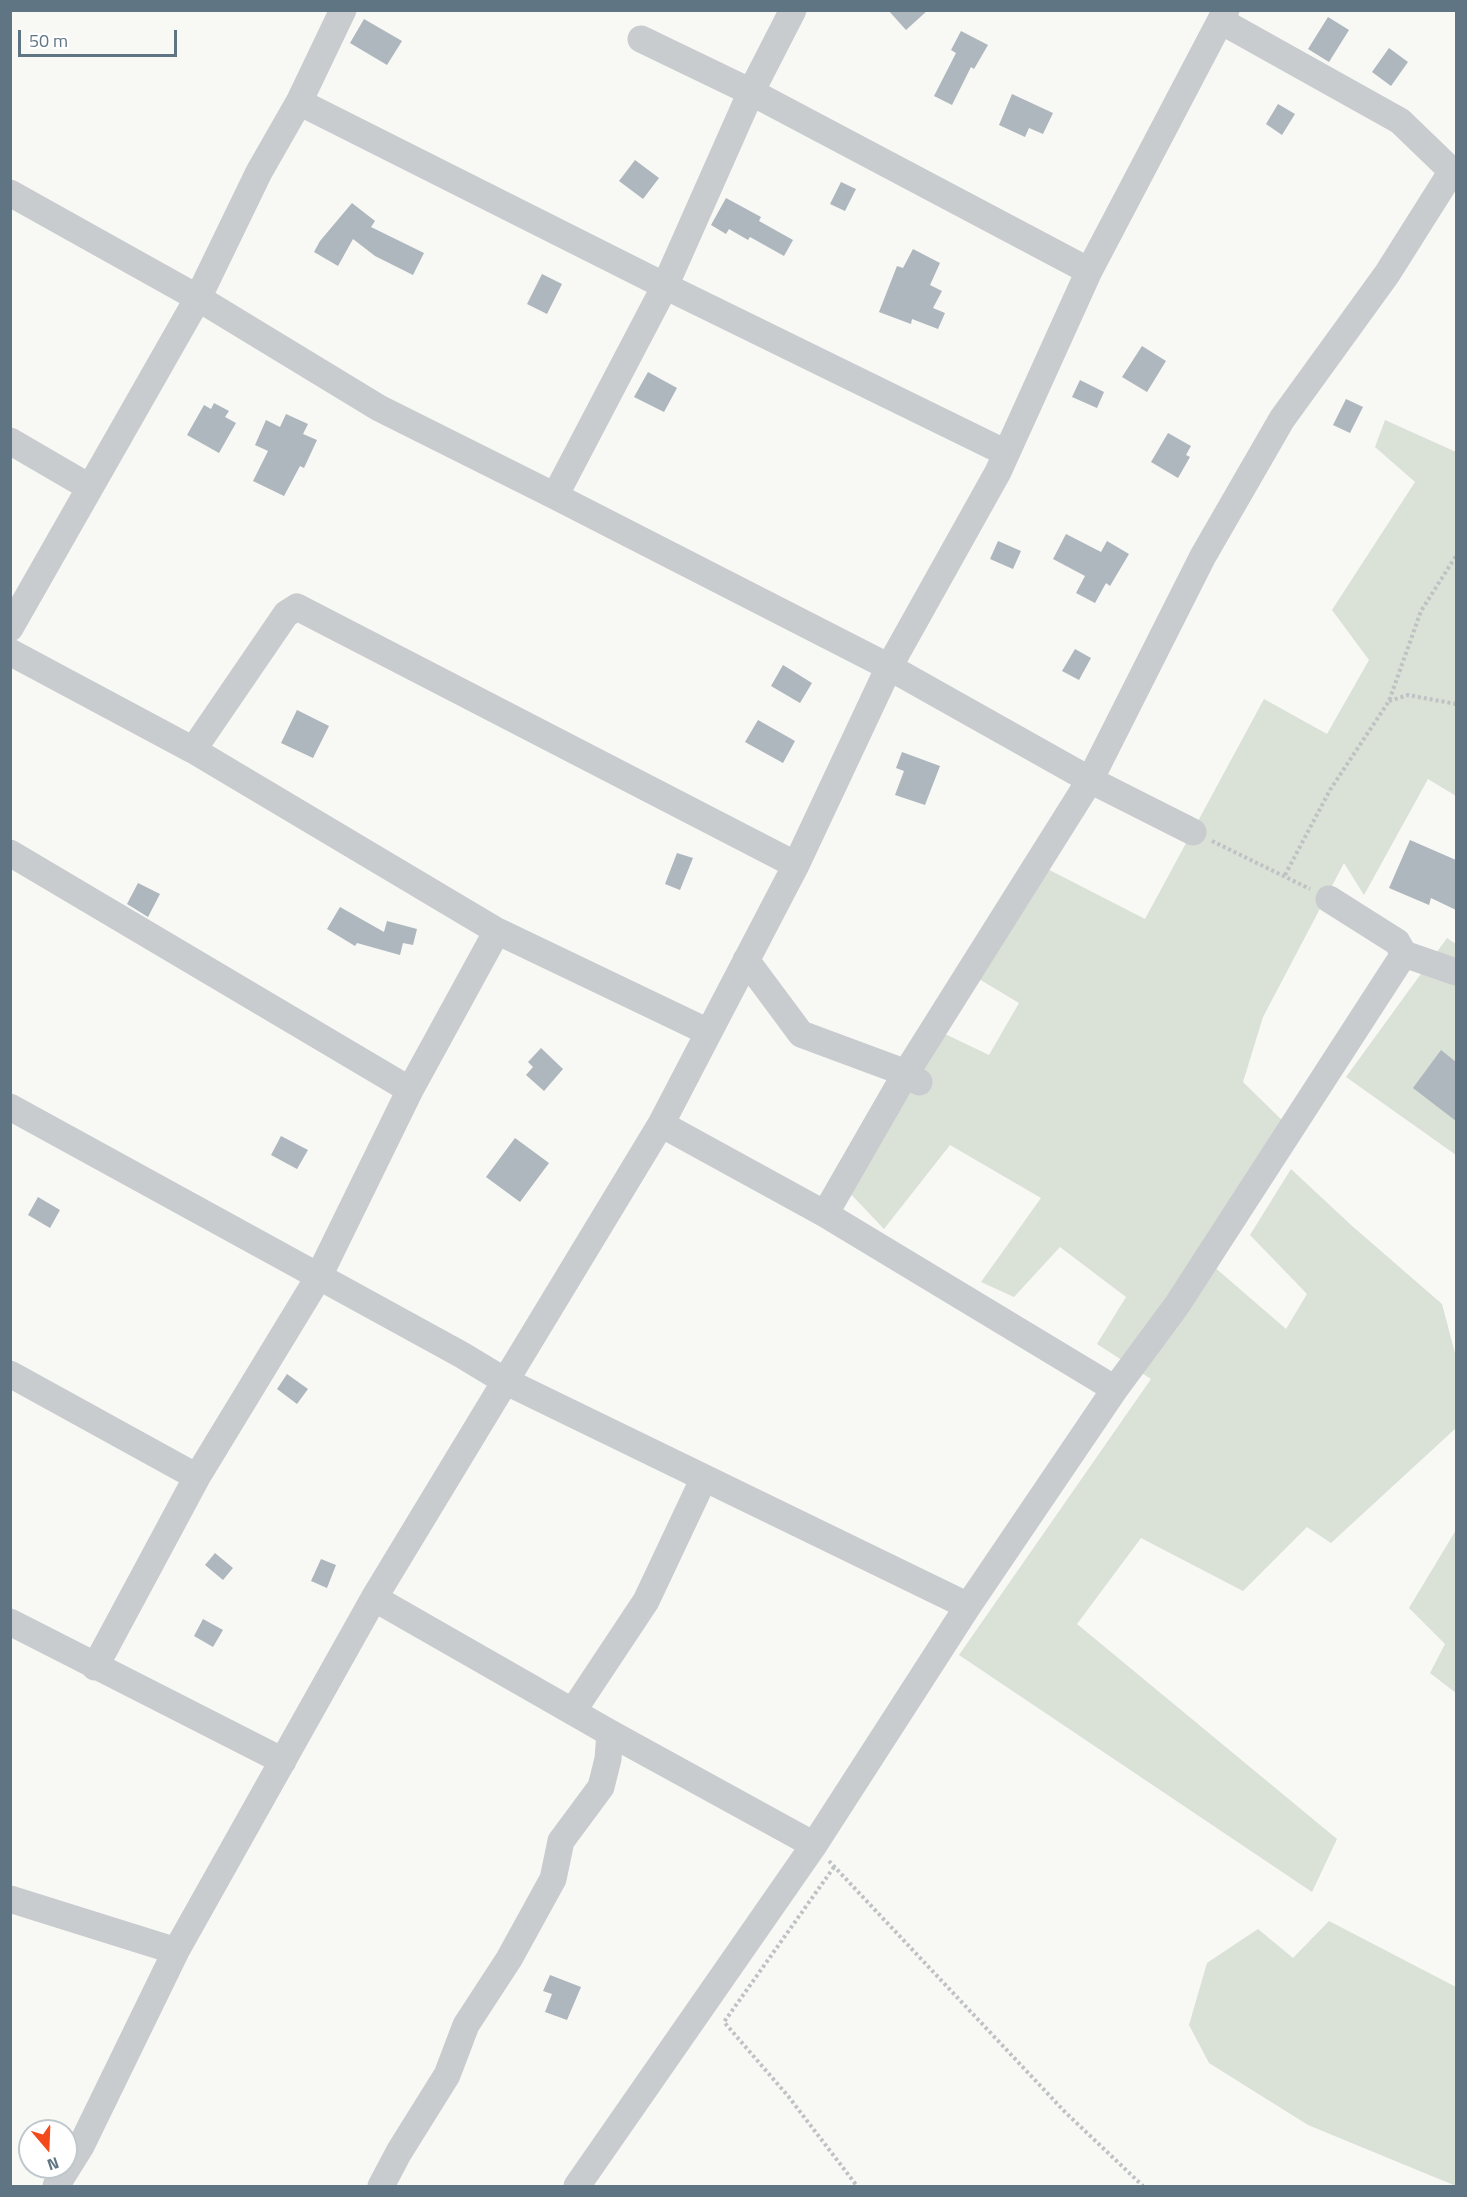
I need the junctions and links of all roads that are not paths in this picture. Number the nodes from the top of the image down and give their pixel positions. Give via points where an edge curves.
1 (343, 10) edge
2 (792, 10) edge
3 (1223, 16) edge
4 (641, 39) dead end
5 (751, 93) junction
6 (299, 102) junction
7 (1454, 173) edge
8 (10, 193) edge
9 (1089, 271) junction
10 (665, 286) junction
11 (198, 298) junction
12 (10, 441) edge
13 (1006, 453) junction
14 (89, 487) junction
15 (555, 496) junction
16 (10, 628) edge
17 (10, 652) edge
18 (889, 668) junction
19 (193, 750) junction
20 (1090, 780) junction
21 (1192, 832) road end
22 (10, 853) edge
23 (796, 865) junction
24 (1329, 899) road end
25 (497, 932) junction
26 (1404, 954) junction
27 (746, 960) junction
28 (1456, 972) edge
29 (708, 1032) junction
30 (913, 1078) junction
31 (410, 1090) junction
32 (10, 1107) edge
33 (661, 1124) junction
34 (825, 1214) junction
35 (318, 1278) junction
36 (10, 1374) edge
37 (505, 1381) junction
38 (1115, 1389) junction
39 (197, 1477) junction
40 (704, 1478) junction
41 (374, 1598) junction
42 (968, 1606) junction
43 (10, 1622) edge
44 (95, 1667) junction
45 (573, 1712) junction
46 (610, 1733) junction
47 (283, 1761) junction
48 (814, 1845) junction
49 (10, 1899) edge
50 (176, 1951) junction
51 (56, 2187) edge
52 (381, 2187) edge
53 (577, 2187) edge

1 - 6 street
2 - 5 street
3 - 7 street via 1400,121
3 - 9 street
4 - 5 street
5 - 9 street
5 - 10 street
6 - 10 street
6 - 11 street via 259,172
7 - 20 street via 1282,419 1203,556
8 - 11 street
9 - 13 street
10 - 13 street
10 - 15 street
11 - 14 street
11 - 15 street via 379,408
12 - 14 street
13 - 18 street
14 - 16 street
15 - 18 street
17 - 19 street
18 - 20 street
18 - 23 street
19 - 23 street via 286,614 297,608
19 - 25 street
20 - 21 street
20 - 30 street
22 - 31 street
23 - 27 street
24 - 26 street via 1397,942
25 - 29 street
25 - 31 street
26 - 28 street
26 - 38 street via 1177,1305
27 - 29 street
27 - 30 street via 801,1034
29 - 33 street
30 - 34 street
31 - 35 street
32 - 35 street
33 - 34 street
33 - 37 street
34 - 38 street
35 - 37 street
35 - 39 street
36 - 39 street
37 - 40 street
37 - 41 street
38 - 42 street
39 - 44 street
40 - 42 street
40 - 45 street via 646,1601
41 - 45 street
41 - 47 street
42 - 48 street
43 - 44 street
44 - 47 street
45 - 46 street
46 - 48 street
46 - 52 street via 601,1787 561,1841 553,1879 509,1959 466,2025 447,2075
47 - 50 street
48 - 53 street
49 - 50 street
50 - 51 street via 81,2146

